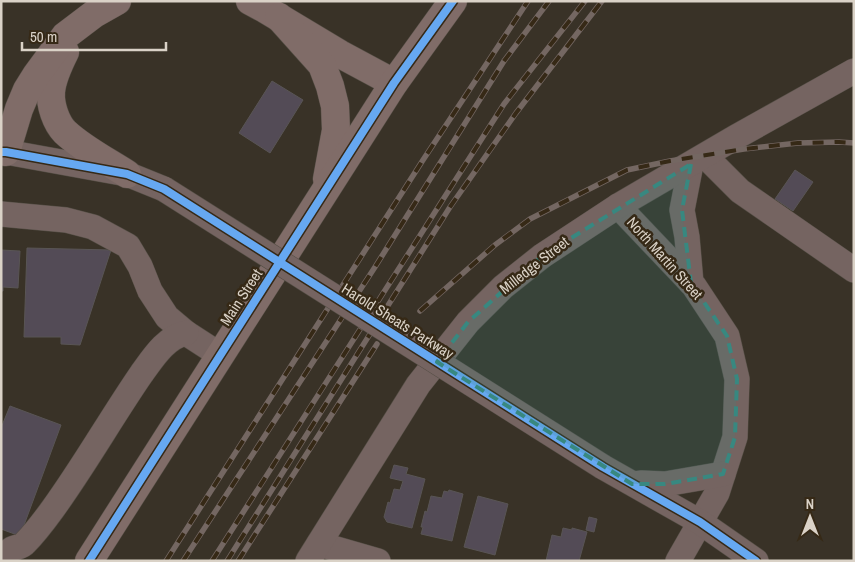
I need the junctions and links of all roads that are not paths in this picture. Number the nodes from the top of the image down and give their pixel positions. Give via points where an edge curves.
1 (117, 1) edge
2 (250, 1) edge
3 (453, 1) edge
4 (279, 17) junction
5 (77, 27) junction
6 (854, 71) edge
7 (394, 83) junction
8 (4, 152) edge
9 (698, 160) junction
10 (127, 174) junction
11 (324, 193) junction
12 (618, 206) junction
13 (1, 214) edge
14 (854, 270) edge
15 (691, 283) junction
16 (186, 333) junction
17 (220, 355) junction
18 (723, 474) junction
19 (632, 484) junction
20 (700, 522) junction
21 (313, 552) edge
22 (2, 561) edge
23 (89, 561) edge
24 (378, 561) edge
25 (678, 561) edge
26 (756, 561) edge

1 - 5 main road
2 - 4 main road
3 - 7 main road, Main Street
4 - 7 main road
4 - 11 main road via 322,65 330,86 336,130
5 - 8 main road via 65,36 27,90
5 - 10 main road via 57,68 51,92 53,111 64,131
6 - 9 street, Milledge Street
7 - 11 main road, Main Street
8 - 10 street, Harold Sheats Parkway
9 - 12 street, Milledge Street
9 - 14 street
9 - 15 street via 682,210
10 - 19 street, Harold Sheats Parkway, bridge via 164,189
11 - 17 main road, Main Street
12 - 15 street, North Martin Street
12 - 21 street, Milledge Street via 542,256 503,287 468,322 418,385
13 - 16 street via 66,220 93,227 128,246 167,317
15 - 18 street, North Martin Street via 727,336 737,379 735,437
16 - 17 street
16 - 22 street via 171,339 152,360 52,510 24,545 12,549
17 - 23 main road, Main Street
18 - 19 street via 665,484
18 - 20 street, North Martin Street via 717,493
19 - 20 street, Harold Sheats Parkway
20 - 25 street, North Martin Street
20 - 26 street, Harold Sheats Parkway
21 - 24 street

